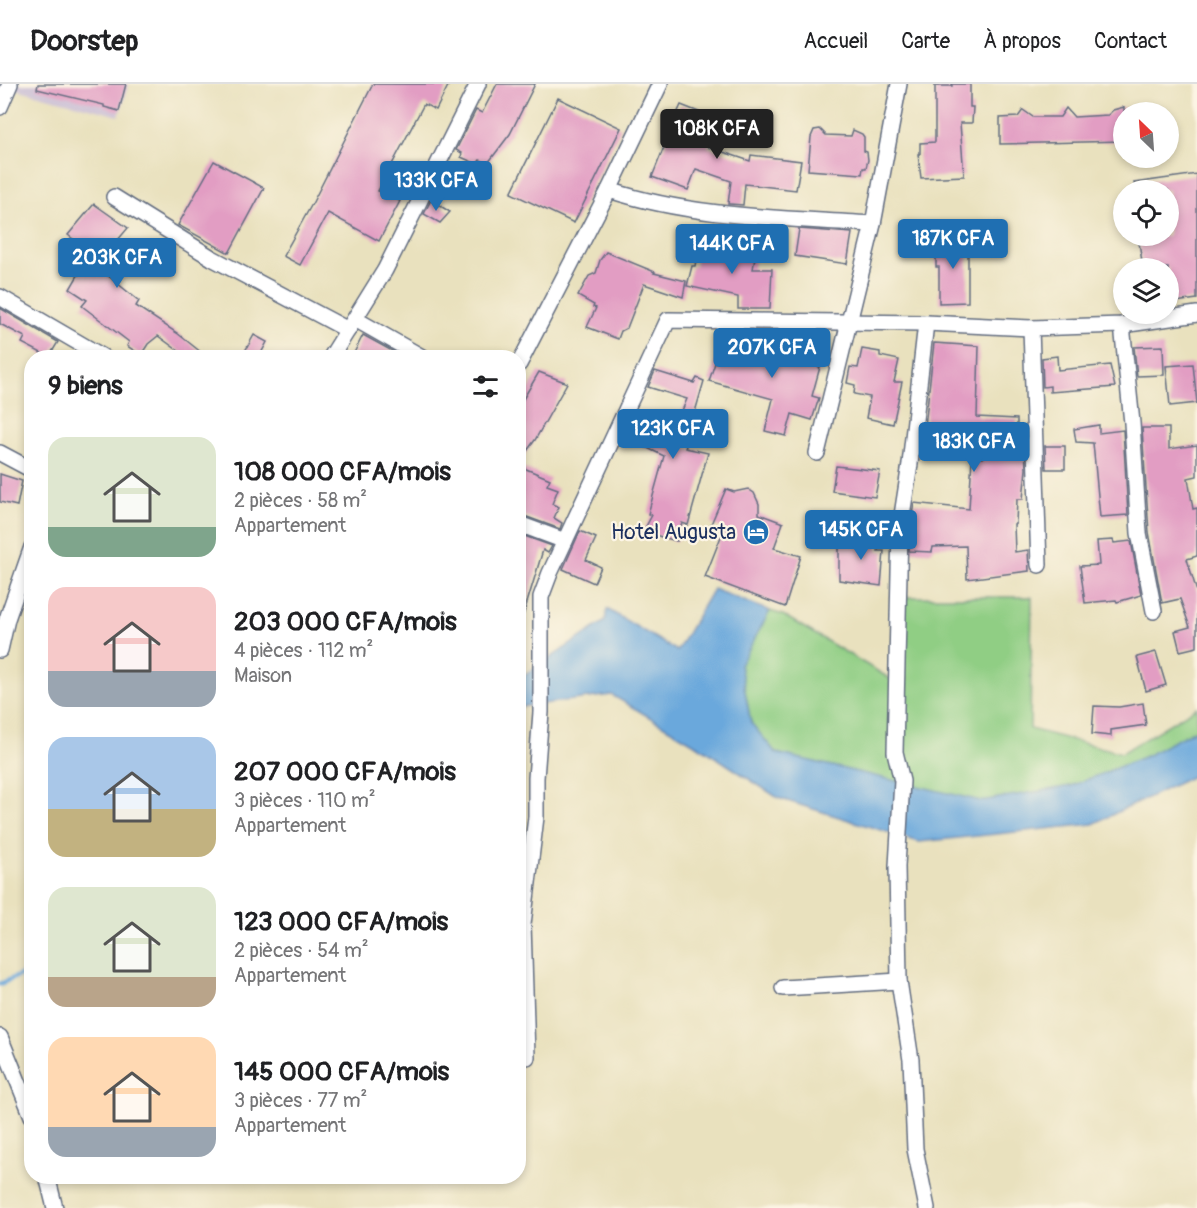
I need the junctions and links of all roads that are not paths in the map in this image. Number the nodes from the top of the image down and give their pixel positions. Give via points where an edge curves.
1 (10, 84) edge
2 (478, 84) edge
3 (660, 84) edge
4 (899, 84) edge
5 (0, 107) edge
6 (609, 190) junction
7 (114, 197) dead end
8 (873, 224) junction
9 (0, 297) edge
10 (1197, 314) edge
11 (849, 322) junction
12 (926, 323) junction
13 (352, 325) junction
14 (1122, 325) junction
15 (1031, 328) junction
16 (91, 350) edge
17 (336, 350) edge
18 (407, 350) edge
19 (526, 350) edge
20 (0, 453) edge
21 (817, 453) dead end
22 (24, 466) edge
23 (526, 527) edge
24 (565, 541) junction
25 (1039, 565) dead end
26 (24, 569) edge
27 (1154, 611) dead end
28 (0, 650) edge
29 (526, 899) edge
30 (899, 981) junction
31 (783, 988) dead end
32 (526, 1024) edge
33 (0, 1037) edge
34 (527, 1057) dead end
35 (24, 1096) edge
36 (49, 1184) edge
37 (55, 1208) edge
38 (927, 1208) edge

1 - 5 street
2 - 13 street via 385,270
3 - 6 street
4 - 8 street
6 - 8 street via 688,210
6 - 19 street
7 - 13 street via 212,258
8 - 11 street
9 - 16 street
10 - 14 street
11 - 12 street
11 - 21 street
11 - 24 street via 668,320
12 - 15 street
12 - 30 street via 900,528 895,752 902,782 897,866
13 - 17 street
13 - 18 street
14 - 15 street
14 - 27 street via 1139,533
15 - 25 street
20 - 22 street
23 - 24 street
24 - 29 street via 541,597 536,817
26 - 28 street
30 - 31 street
30 - 38 street via 910,1060 915,1149
32 - 34 street
33 - 35 street
36 - 37 street

